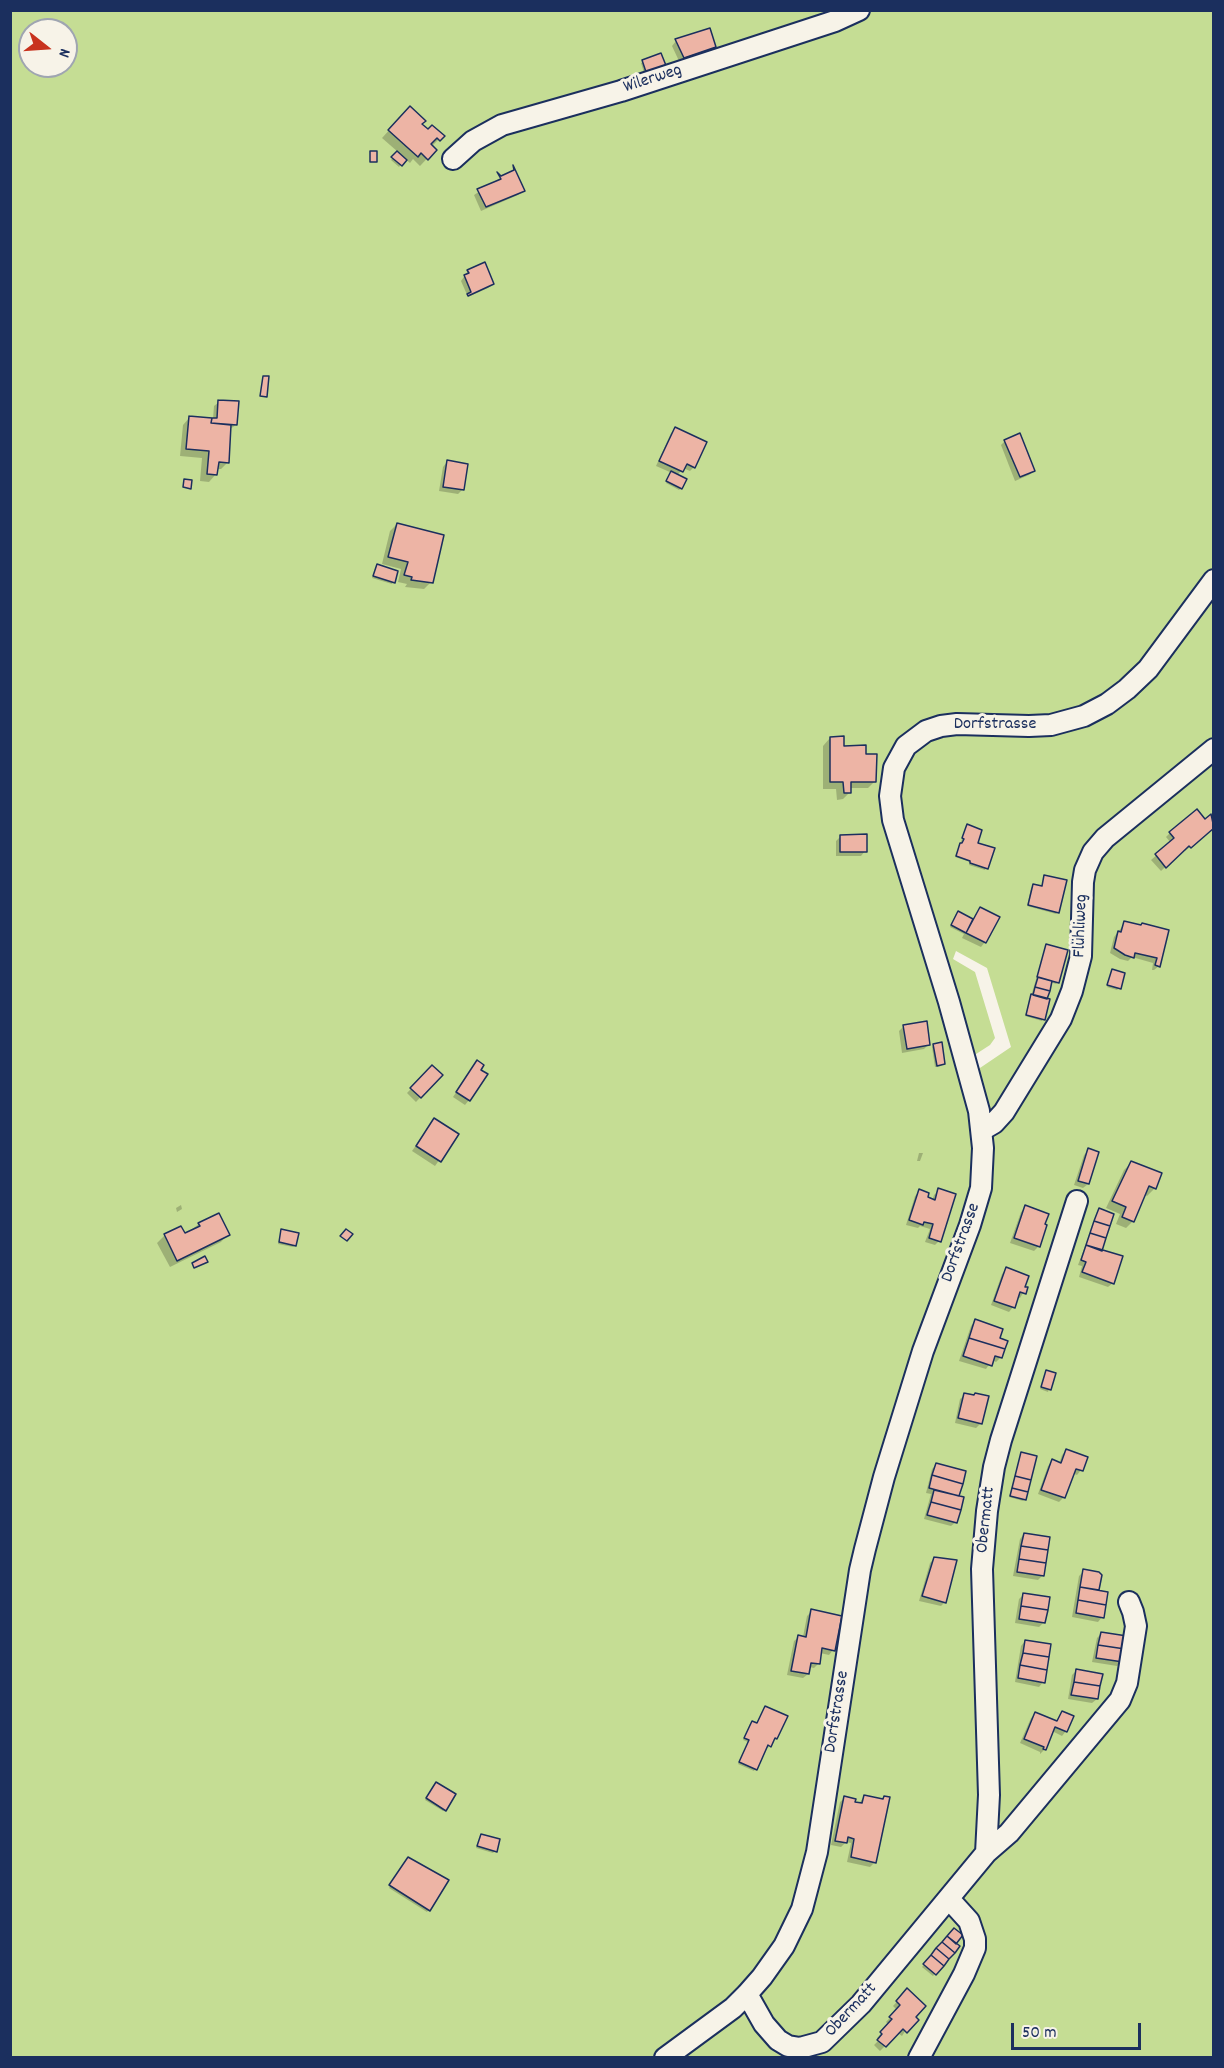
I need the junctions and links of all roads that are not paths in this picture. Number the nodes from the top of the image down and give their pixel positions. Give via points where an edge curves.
1 (859, 10) edge
2 (453, 159) dead end
3 (1214, 580) edge
4 (1214, 749) edge
5 (982, 1130) junction
6 (1077, 1201) dead end
7 (1129, 1602) dead end
8 (986, 1853) junction
9 (949, 1899) junction
10 (747, 1994) junction
11 (665, 2058) edge
12 (919, 2058) edge

1 - 2 street, Wilerweg via 621,91 502,125 473,141
3 - 5 street, Dorfstrasse via 1148,669 1107,704 1084,716 1051,725 941,726 915,738 898,759 890,796 893,820 971,1080
4 - 5 street, Flühliweg via 1093,852 1083,882 1081,956 1061,1019 1004,1112
5 - 10 street, Dorfstrasse via 984,1168 976,1207 923,1351 860,1570 808,1889 784,1946
6 - 8 street, Obermatt via 1001,1440 987,1511 982,1569 989,1795
7 - 8 street, Obermatt via 1136,1626 1127,1683 1120,1700 1009,1833
8 - 9 street, Obermatt
9 - 10 street, Obermatt via 861,2004 822,2042 800,2048 778,2040 764,2025
9 - 12 street via 969,1921 975,1948
10 - 11 street, Dorfstrasse

